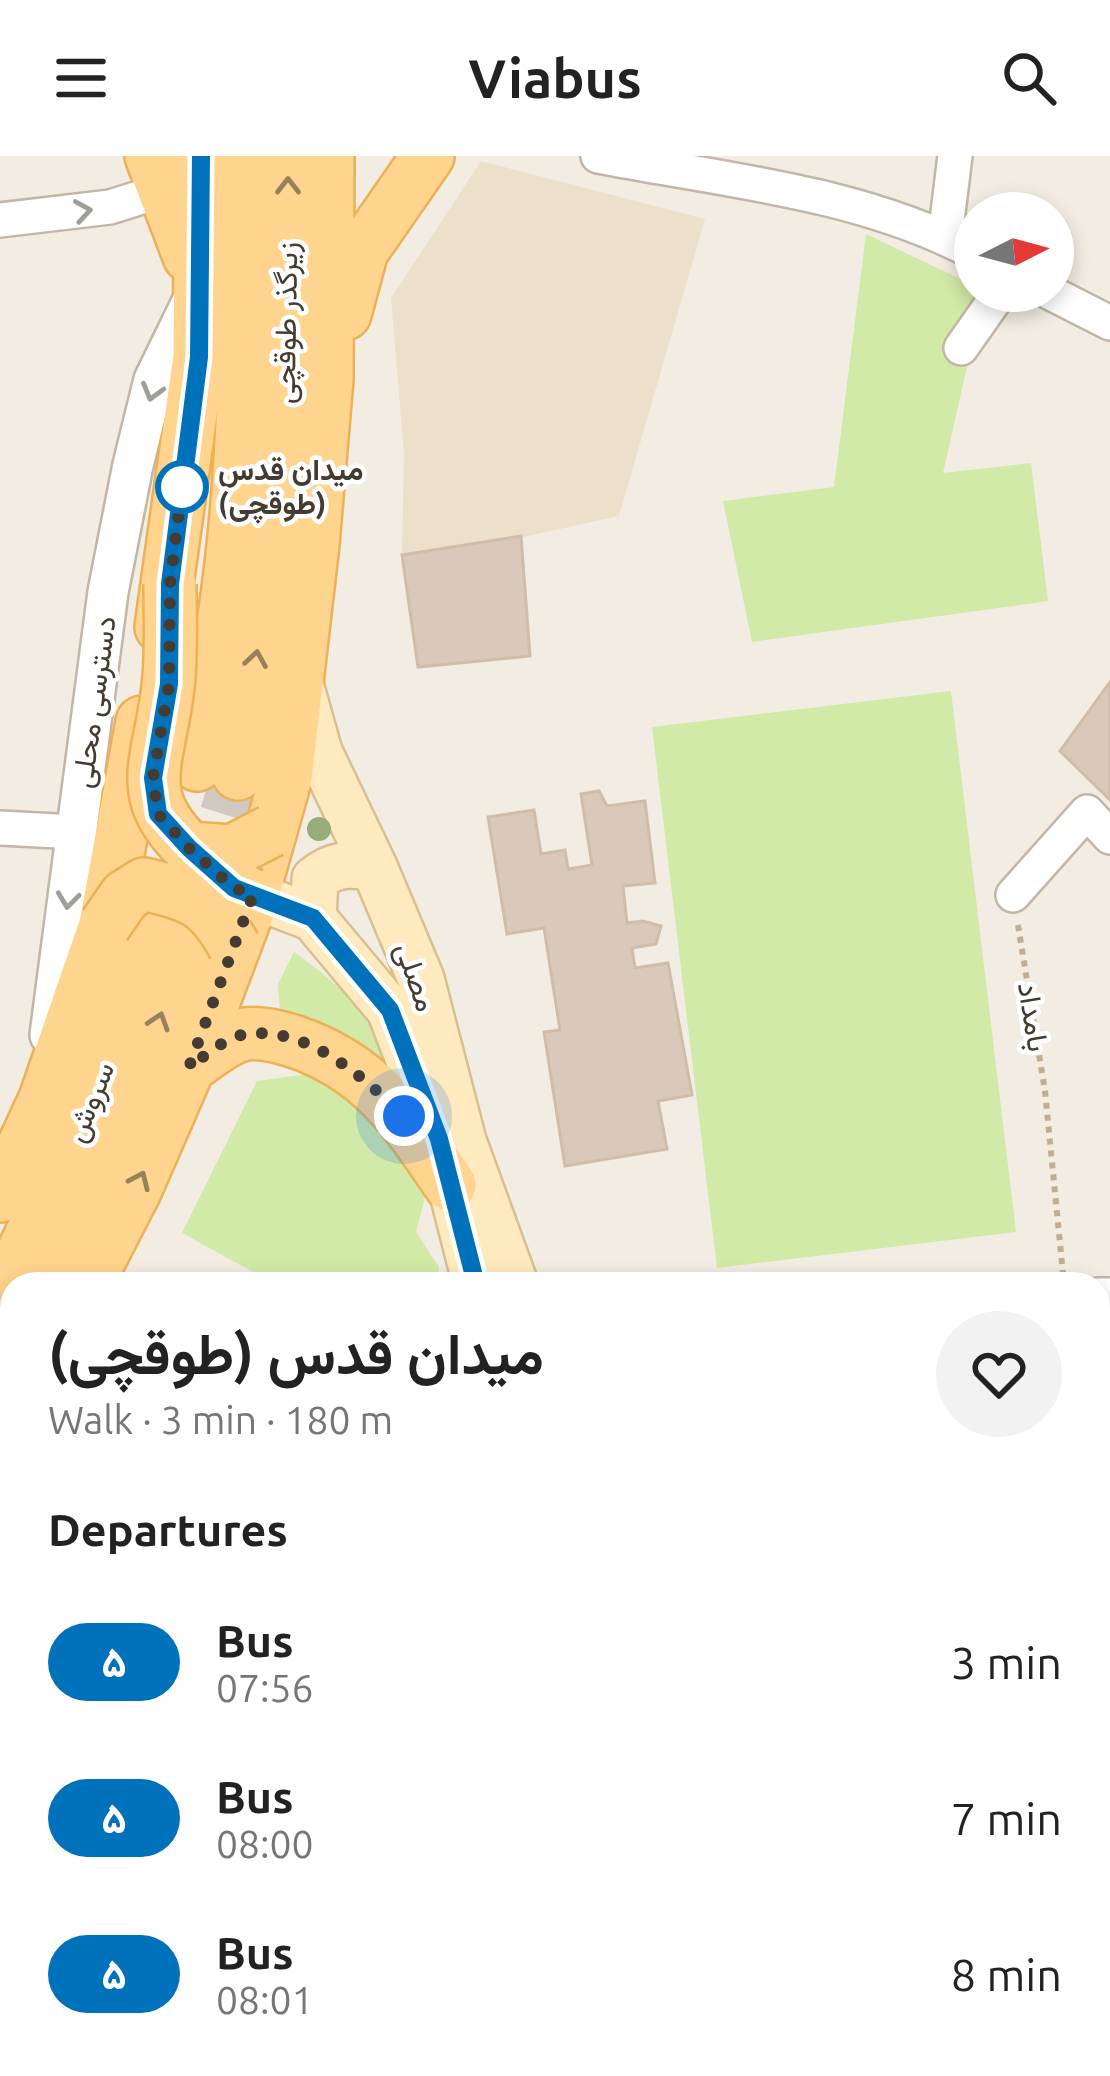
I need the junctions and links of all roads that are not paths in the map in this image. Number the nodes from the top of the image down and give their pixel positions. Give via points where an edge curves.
1 (201, 156) edge
2 (244, 156) edge
3 (288, 156) edge
4 (328, 156) edge
5 (428, 156) edge
6 (598, 156) edge
7 (956, 156) edge
8 (157, 173) edge
9 (958, 192) edge
10 (0, 220) edge
11 (954, 243) edge
12 (200, 286) junction
13 (1074, 305) edge
14 (986, 312) edge
15 (1110, 323) edge
16 (961, 348) dead end
17 (327, 379) junction
18 (170, 584) junction
19 (298, 679) junction
20 (0, 828) edge
21 (271, 831) junction
22 (76, 832) junction
23 (1110, 837) edge
24 (189, 848) junction
25 (374, 867) junction
26 (253, 895) junction
27 (1013, 895) road end
28 (313, 918) junction
29 (105, 925) junction
30 (234, 946) junction
31 (189, 1067) junction
32 (18, 1141) edge
33 (450, 1185) junction
34 (0, 1196) edge
35 (13, 1272) edge
36 (56, 1272) edge
37 (93, 1272) edge
38 (473, 1272) edge
39 (511, 1272) edge

1 - 12 main road
2 -> 3 main road, زیرگذر طوقچی via 240,450 218,770 283,454
4 - 17 main road
5 - 17 main road via 362,251
6 - 11 street via 858,206
7 - 9 street
10 -> 8 street via 110,207
8 - 12 main road
12 - 18 main road via 199,357
12 -> 22 street, دسترسی محلی via 154,380 133,465
13 - 15 street
14 - 16 street
17 - 19 main road
18 - 24 main road, bridge via 169,684 153,778 158,814
18 - 29 main road
19 - 21 main road
19 - 25 main road, مصلی via 319,752
20 - 22 street
21 - 24 main road, bridge via 232,851
21 - 26 main road
22 -> 32 street, دسترسی محلی via 56,1009
23 - 27 street via 1087,812
24 - 26 main road, bridge
25 - 28 main road via 348,863 315,879
25 - 39 main road, مصلی via 421,979 464,1142
26 - 28 main road, مصلی
26 - 30 main road
28 - 33 main road, مصلی via 390,1010
29 - 30 main road, bridge via 124,896 144,884 192,896 218,916
29 - 32 main road
30 - 31 main road
31 - 33 main road via 245,1034 308,1046 356,1070 404,1116
37 -> 31 main road
32 - 34 main road
33 - 38 main road, مصلی
36 -> 35 main road, سروش via 148,1058 175,908

